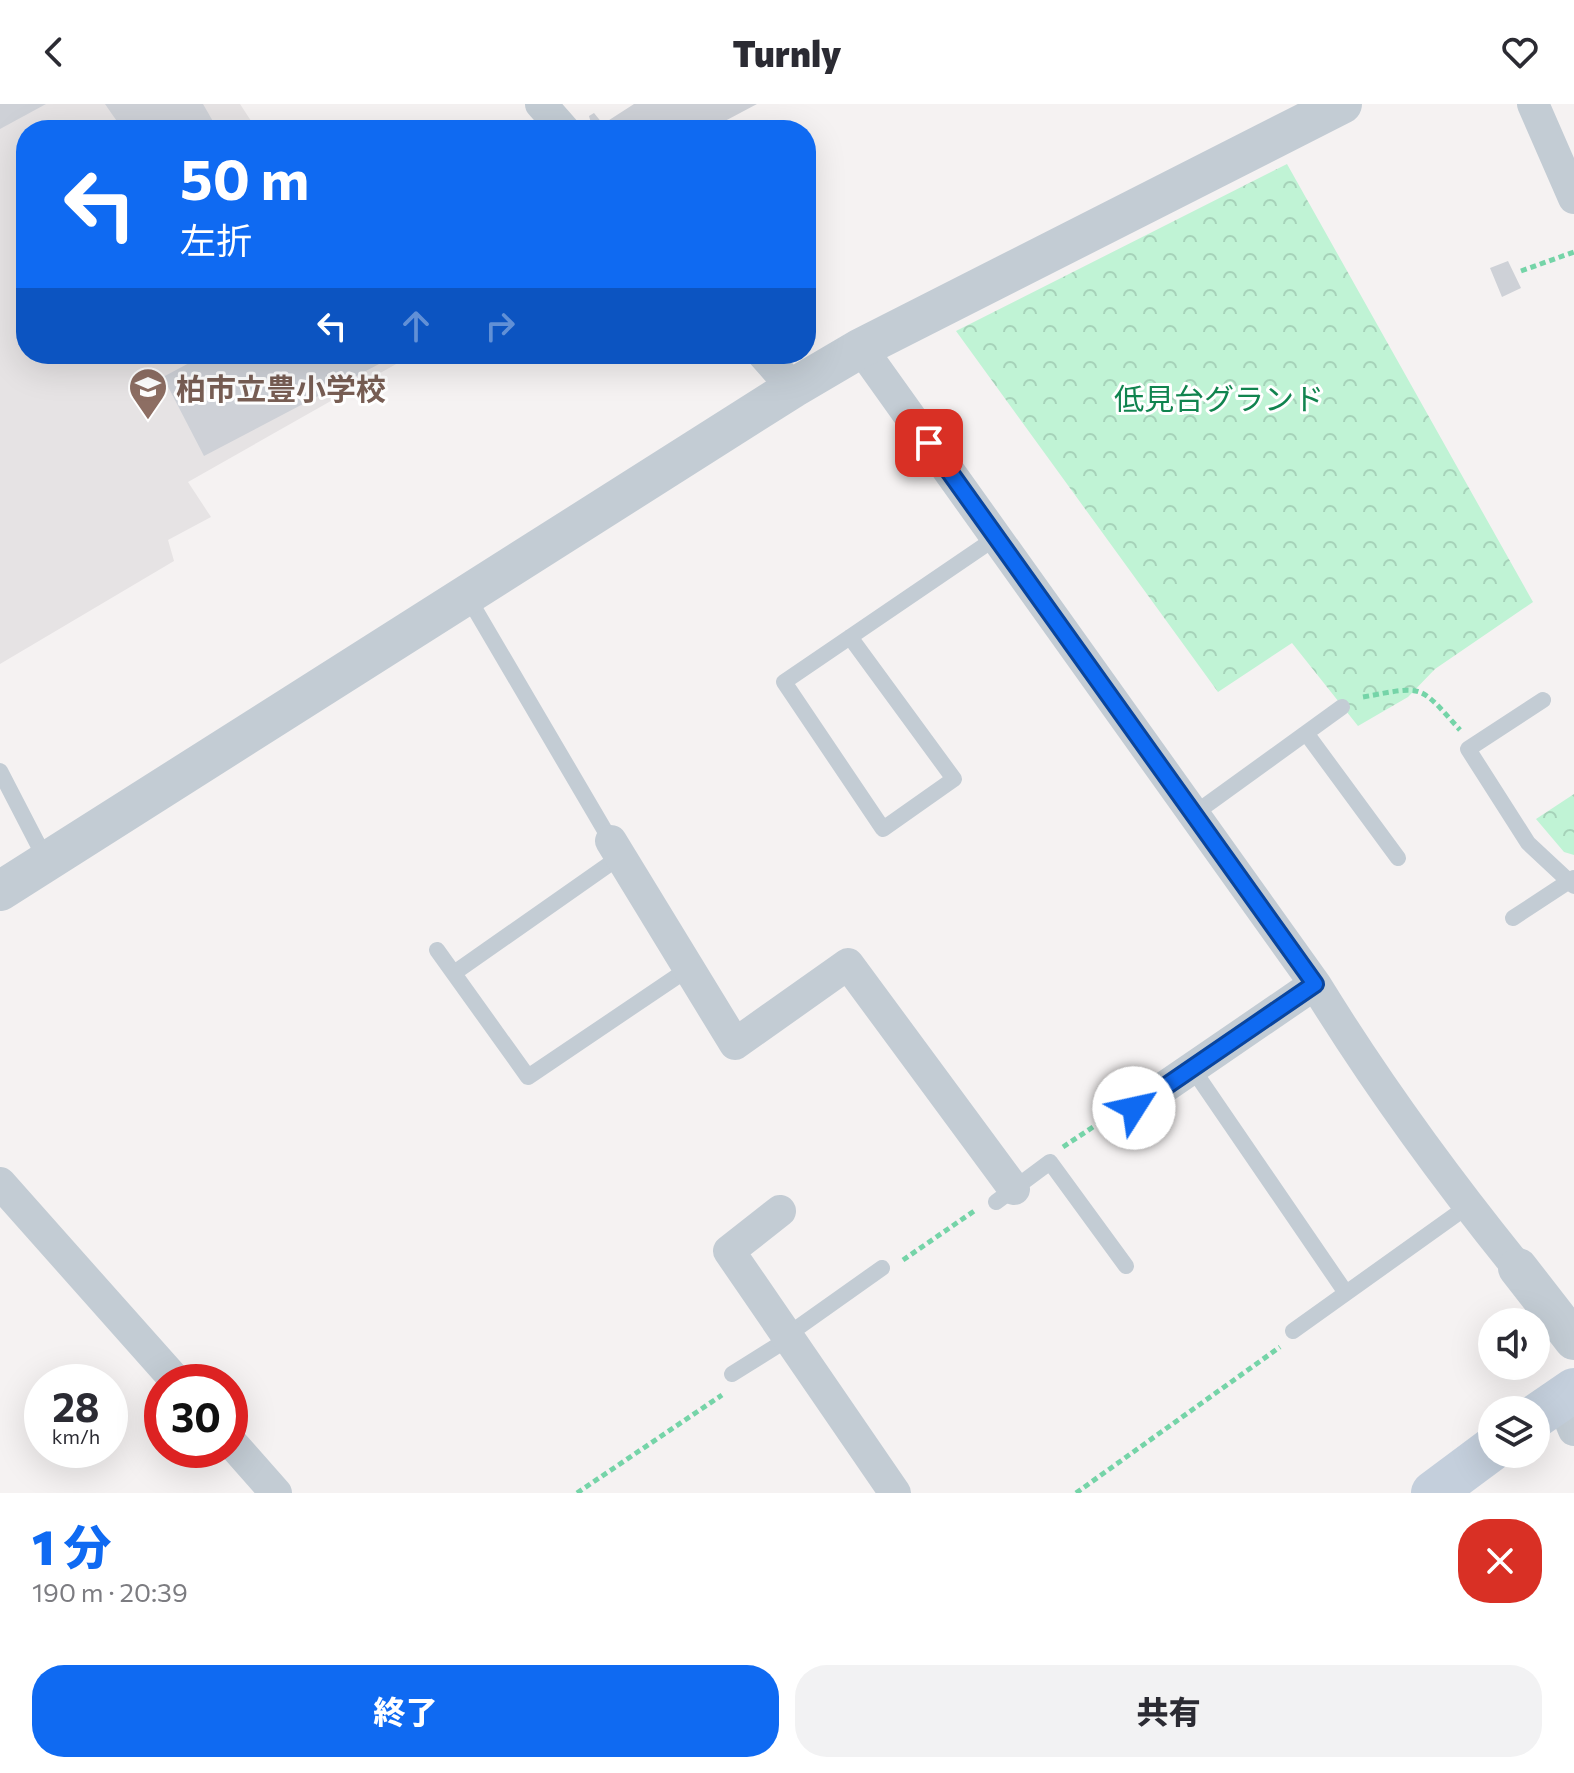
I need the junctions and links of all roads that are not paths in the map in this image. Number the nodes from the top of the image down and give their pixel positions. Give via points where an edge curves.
1 (541, 104) edge
2 (1342, 104) edge
3 (1533, 104) edge
4 (555, 120) edge
5 (1574, 198) edge
6 (861, 348) junction
7 (772, 364) edge
8 (793, 388) junction
9 (997, 537) junction
10 (466, 594) junction
11 (850, 637) junction
12 (1543, 700) dead end
13 (1342, 707) road end
14 (1306, 733) junction
15 (0, 771) edge
16 (1194, 814) junction
17 (616, 848) junction
18 (1398, 858) dead end
19 (46, 860) junction
20 (1572, 882) edge
21 (0, 891) edge
22 (1513, 918) dead end
23 (437, 950) dead end
24 (688, 969) junction
25 (454, 973) junction
26 (1315, 984) junction
27 (1192, 1068) junction
28 (1134, 1108) road end
29 (0, 1183) edge
30 (1005, 1196) joint
31 (1468, 1206) junction
32 (780, 1211) dead end
33 (1126, 1266) dead end
34 (882, 1268) road end
35 (1518, 1268) joint
36 (1346, 1293) junction
37 (1293, 1331) road end
38 (787, 1337) junction
39 (1574, 1340) edge
40 (161, 1364) edge
41 (732, 1374) road end
42 (1478, 1459) edge
43 (248, 1461) edge
44 (276, 1493) edge
45 (895, 1493) edge
46 (1433, 1493) edge

1 - 4 street
2 - 6 street
3 - 5 street
6 - 8 street
6 - 9 street
7 - 8 street
8 - 10 street
9 - 11 lane
9 - 16 street
10 - 17 lane
10 - 19 street
11 - 11 lane via 784,682 883,829 954,779
12 - 20 lane via 1468,749 1528,843
13 - 14 lane
14 - 16 lane
14 - 18 lane
15 - 19 lane
16 - 26 street
17 - 24 street
17 - 25 lane
19 - 21 street
20 - 22 lane
23 - 25 lane
24 - 25 lane via 528,1077
24 - 30 street via 735,1044 848,964
26 - 27 street
26 - 31 street via 1358,1054
27 - 28 street
27 - 36 lane
29 - 40 street
30 - 33 lane via 1050,1162
31 - 35 street
31 - 36 lane
32 - 38 street via 729,1251
34 - 38 lane
35 - 39 street
36 - 37 lane
38 - 41 lane
38 - 45 street
42 - 46 main road
43 - 44 street

